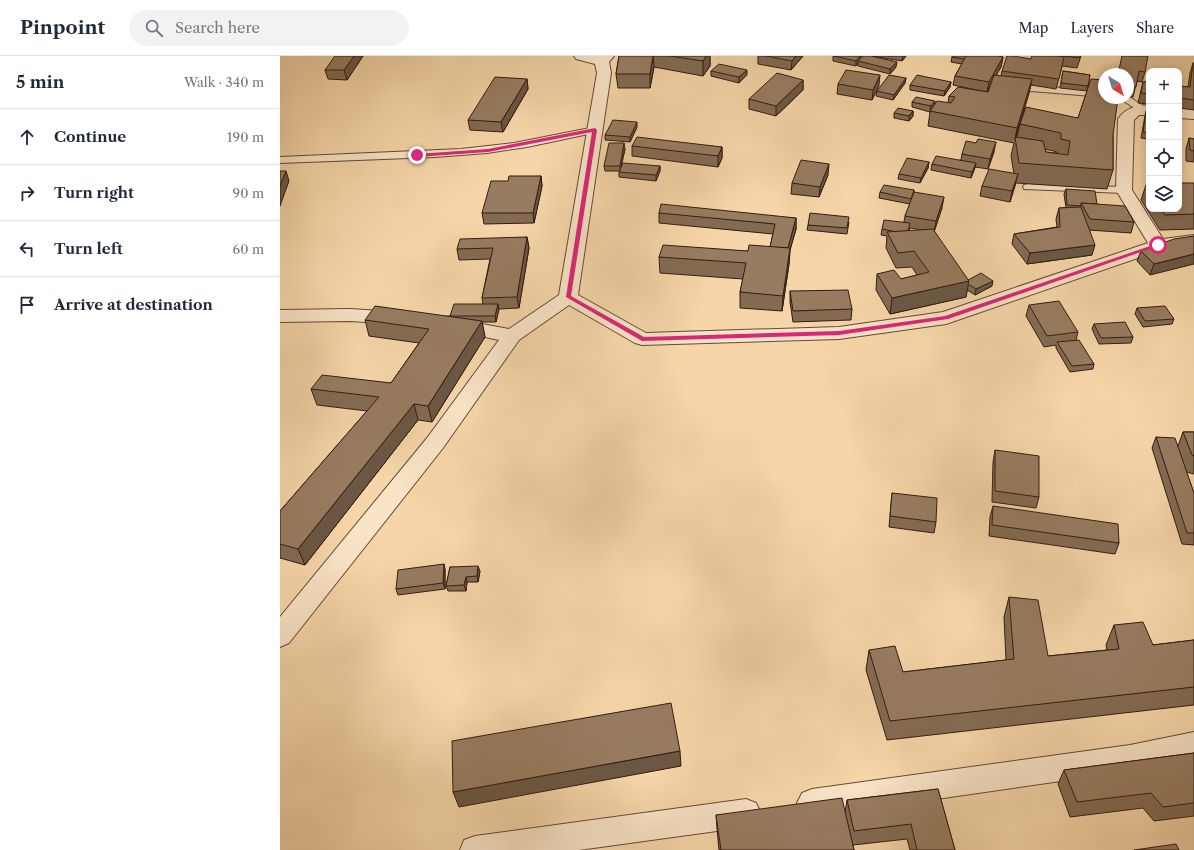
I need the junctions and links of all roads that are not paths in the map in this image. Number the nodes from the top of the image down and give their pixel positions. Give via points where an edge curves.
1 (581, 56) edge
2 (604, 58) edge
3 (1007, 87) edge
4 (1098, 94) edge
5 (1134, 103) edge
6 (1146, 109) edge
7 (1146, 110) edge
8 (1182, 112) edge
9 (1194, 114) edge
10 (595, 130) junction
11 (280, 160) edge
12 (1028, 187) edge
13 (1124, 190) junction
14 (1194, 240) edge
15 (1158, 245) junction
16 (568, 297) junction
17 (280, 316) edge
18 (411, 319) edge
19 (434, 322) edge
20 (512, 336) junction
21 (280, 636) edge
22 (1194, 744) edge
23 (475, 850) edge

1 - 2 street
2 - 10 street
3 - 4 lane
5 - 6 lane
7 - 13 street via 1135,112 1126,119
8 - 9 street
10 - 11 lane via 488,150
10 - 16 street
12 - 13 lane
13 - 15 street
14 - 15 street
15 - 16 street via 946,318 839,333 642,339
16 - 20 street
17 - 18 street via 350,315
19 - 20 street
20 - 21 street via 435,443
22 - 23 street via 1130,758

